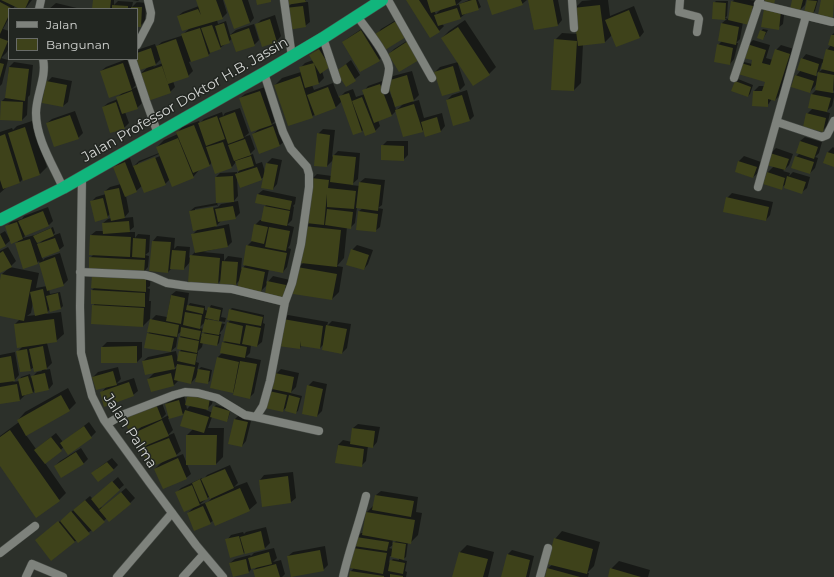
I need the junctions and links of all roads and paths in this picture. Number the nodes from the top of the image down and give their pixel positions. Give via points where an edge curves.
1 (148, 0) edge
2 (284, 0) edge
3 (382, 0) edge
4 (388, 0) edge
5 (572, 0) edge
6 (680, 0) edge
7 (759, 2) edge
8 (357, 16) junction
9 (806, 16) junction
10 (832, 22) dead end
11 (574, 28) dead end
12 (697, 32) dead end
13 (322, 38) junction
14 (138, 43) edge
15 (292, 57) junction
16 (43, 60) edge
17 (132, 60) edge
18 (264, 74) junction
19 (432, 78) dead end
20 (734, 78) dead end
21 (337, 80) dead end
22 (385, 90) dead end
23 (834, 121) edge
24 (777, 122) junction
25 (158, 134) junction
26 (82, 177) junction
27 (758, 187) dead end
28 (63, 188) junction
29 (0, 220) edge
30 (80, 272) junction
31 (285, 302) junction
32 (256, 417) junction
33 (107, 424) junction
34 (319, 431) dead end
35 (366, 496) dead end
36 (172, 513) junction
37 (35, 526) dead end
38 (548, 548) dead end
39 (0, 553) edge
40 (204, 555) junction
41 (26, 577) edge
42 (63, 577) edge
43 (117, 577) edge
44 (183, 577) edge
45 (224, 577) edge
46 (343, 577) edge
47 (540, 577) edge

1 - 14 street via 150,20
2 - 15 street
3 - 8 highway, Jalan Professor Doktor H.B. Jassin
4 - 19 street
5 - 11 street
6 - 12 street via 679,12 698,17
7 - 9 street
7 - 20 street
8 - 13 highway, Jalan Professor Doktor H.B. Jassin
8 - 22 street via 388,63
9 - 10 street
9 - 24 street
13 - 15 highway, Jalan Professor Doktor H.B. Jassin
13 - 21 street
15 - 18 highway, Jalan Professor Doktor H.B. Jassin
16 - 28 street via 44,72 36,113 38,128
17 - 25 street
18 - 25 highway, Jalan Professor Doktor H.B. Jassin
18 - 31 street via 283,132 291,149 309,174 301,244
23 - 24 street via 827,135 822,137
24 - 27 street
25 - 26 highway, Jalan Professor Doktor H.B. Jassin
26 - 28 highway, Jalan Professor Doktor H.B. Jassin
26 - 30 street, Jalan Palma
28 - 29 highway, Jalan Professor Doktor H.B. Jassin
30 - 31 street via 145,275 167,284 232,289
30 - 33 street, Jalan Palma via 81,353 92,396
31 - 32 street via 270,381 263,406
32 - 33 street via 245,414 217,398 185,392 122,415
32 - 34 street
33 - 36 street, Jalan Palma
35 - 46 street
36 - 40 street, Jalan Palma
36 - 43 street
37 - 39 street
38 - 47 street
40 - 44 street
40 - 45 street, Jalan Palma
41 - 42 street via 32,564

